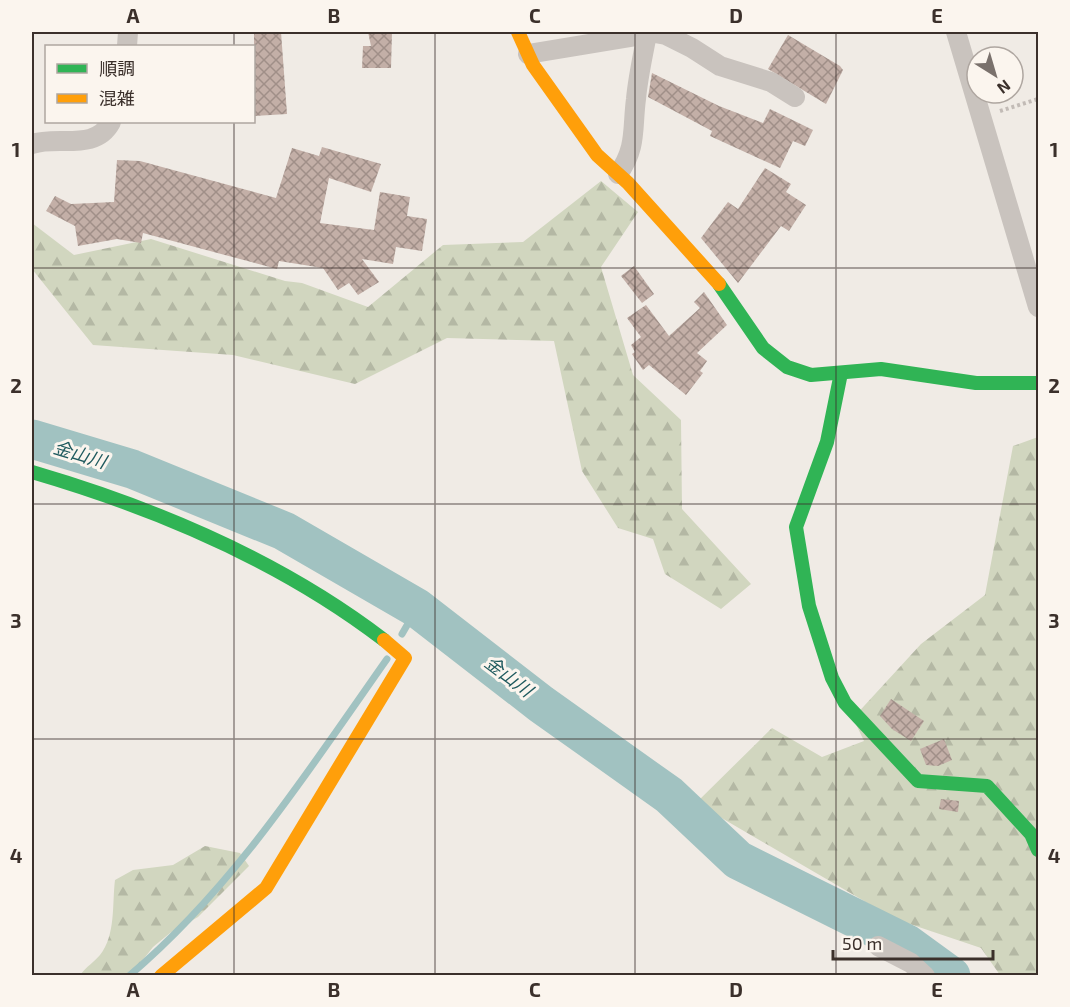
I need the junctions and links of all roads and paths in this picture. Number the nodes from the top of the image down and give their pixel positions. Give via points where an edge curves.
1 (518, 32) edge
2 (956, 32) edge
3 (647, 34) junction
4 (528, 54) junction
5 (795, 97) dead end
6 (1038, 99) edge
7 (982, 117) junction
8 (110, 123) edge
9 (32, 144) edge
10 (618, 174) junction
11 (1038, 307) edge
12 (841, 374) junction
13 (1038, 383) edge
14 (32, 472) edge
15 (1038, 850) edge
16 (878, 946) dead end
17 (161, 975) edge
18 (925, 975) edge

1 - 4 street
2 - 7 street
3 - 4 street
3 - 5 street via 666,35 720,66 771,82
3 - 10 street via 635,99 630,158
4 - 10 street via 597,155
6 - 7 path
7 - 11 street
8 - 9 street via 91,140
10 - 12 street via 713,276 763,348 788,367 811,375
12 - 13 street via 881,369 976,383
12 - 15 street via 826,442 796,527 809,606 832,678 845,703 918,781 987,786 1030,834
14 - 17 street via 171,520 277,571 349,616 405,658 266,888
16 - 18 street

